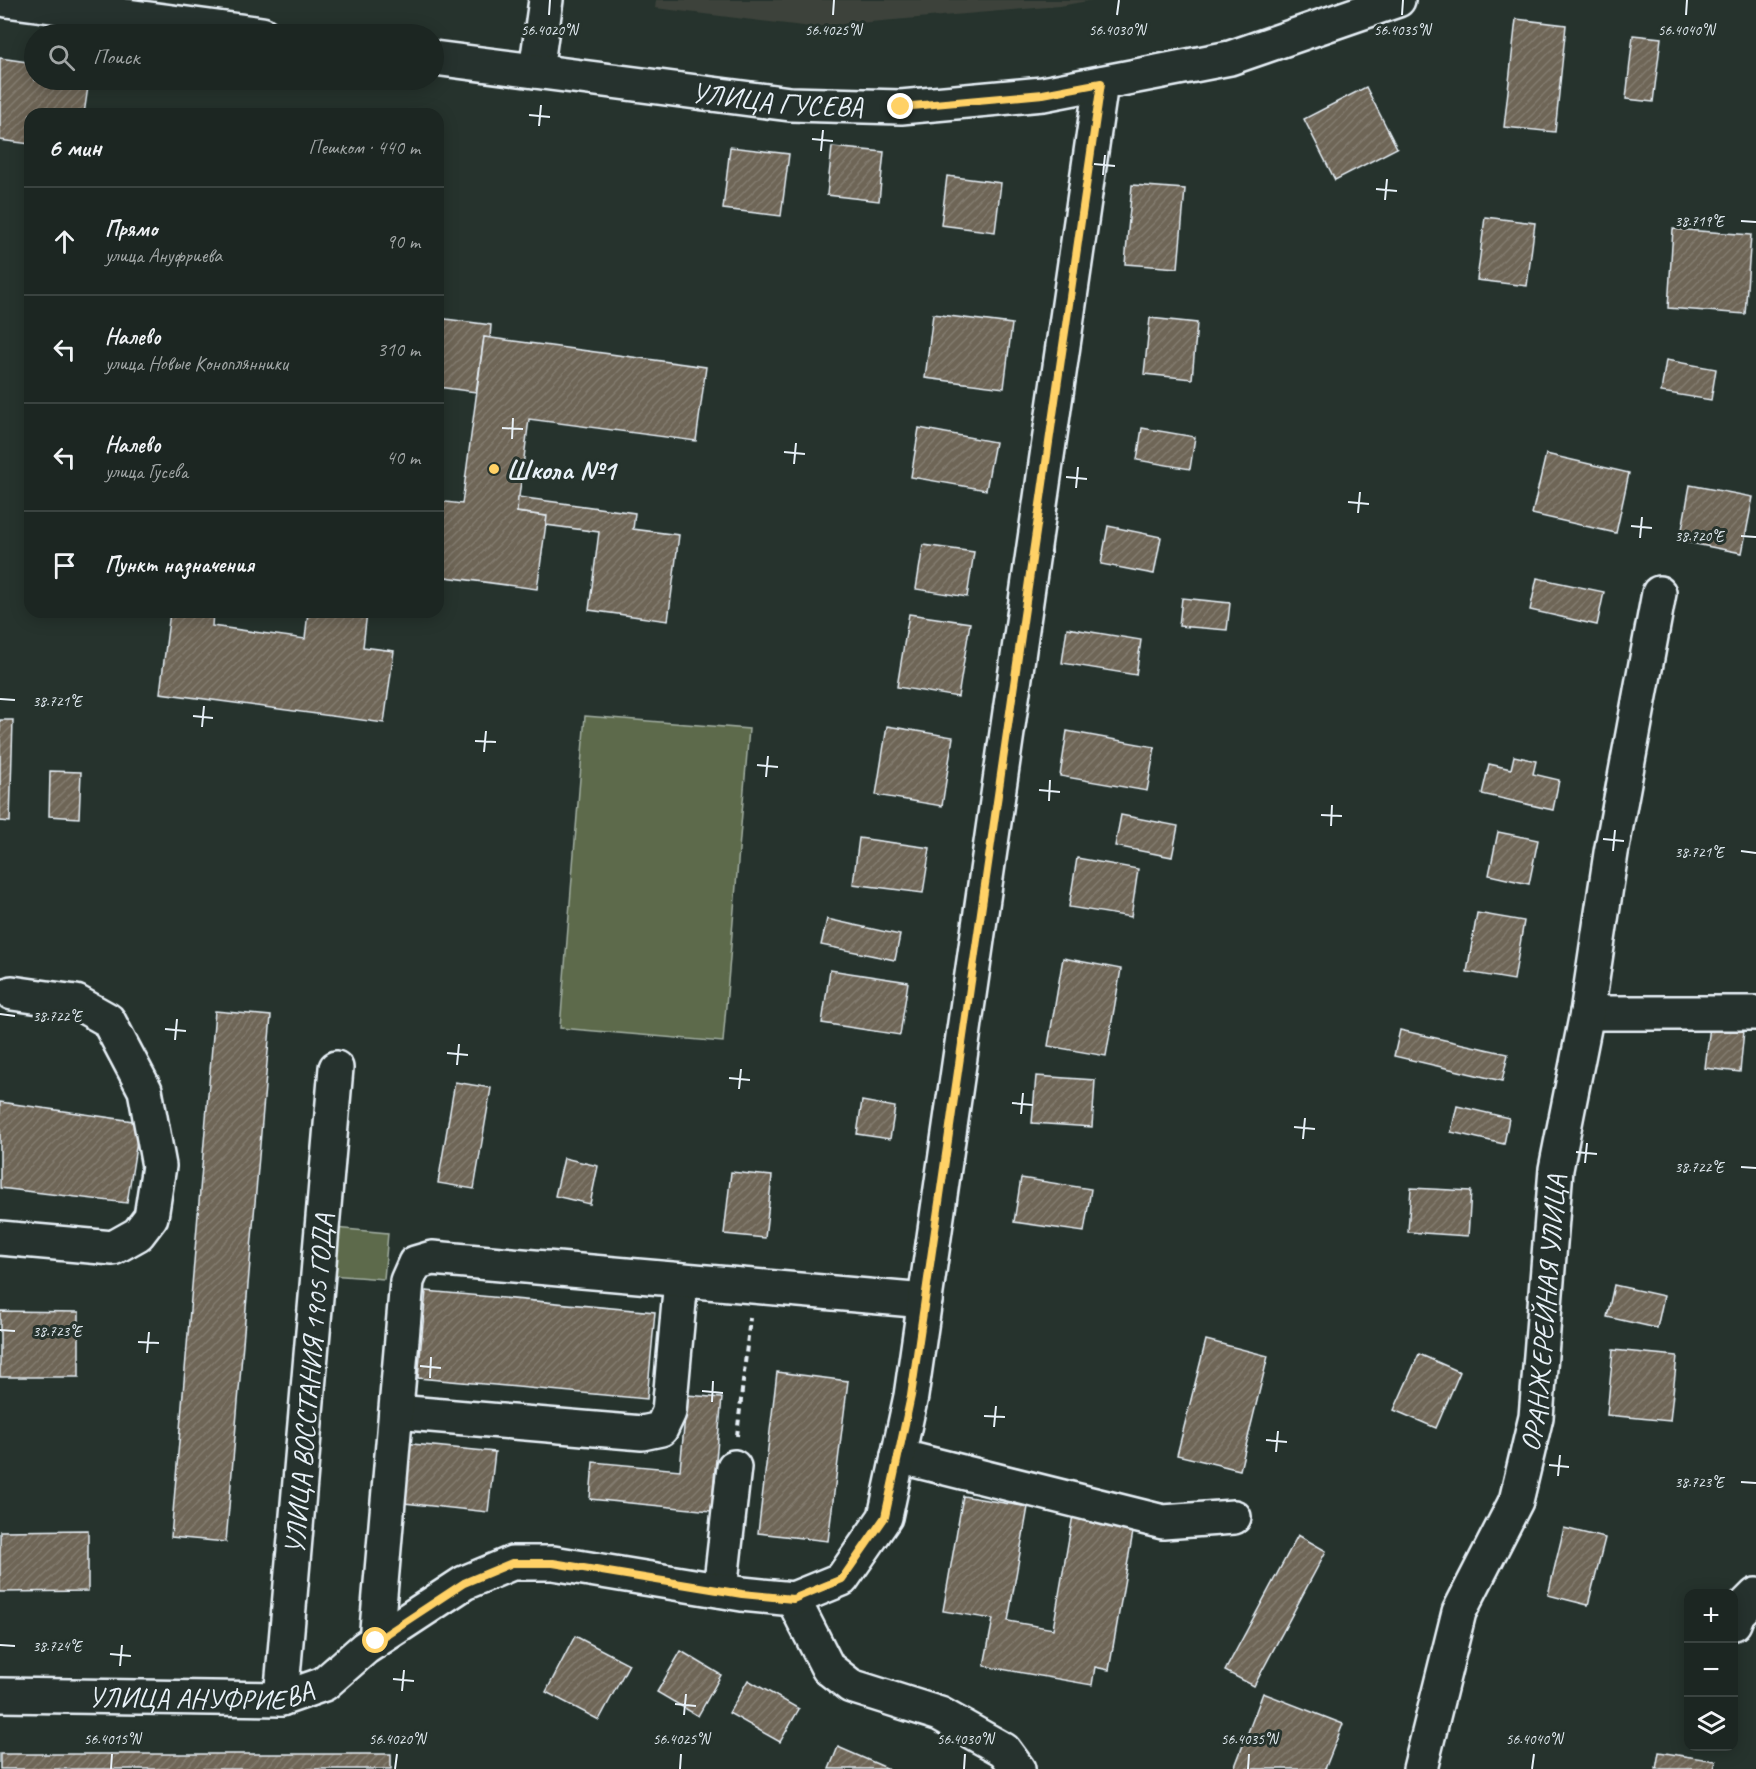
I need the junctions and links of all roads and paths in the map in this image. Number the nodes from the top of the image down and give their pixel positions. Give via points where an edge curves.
1 (6, 0) edge
2 (546, 0) edge
3 (1398, 0) edge
4 (187, 24) edge
5 (444, 59) edge
6 (536, 72) junction
7 (1101, 83) junction
8 (1659, 593) dead end
9 (12, 993) dead end
10 (1587, 1013) junction
11 (1756, 1013) edge
12 (336, 1068) dead end
13 (0, 1238) edge
14 (681, 1280) junction
15 (754, 1286) junction
16 (925, 1301) junction
17 (396, 1412) junction
18 (898, 1456) junction
19 (734, 1467) joint
20 (1234, 1517) dead end
21 (720, 1590) junction
22 (1756, 1595) edge
23 (793, 1599) junction
24 (1738, 1613) edge
25 (376, 1641) junction
26 (0, 1695) edge
27 (281, 1699) junction
28 (1018, 1769) edge
29 (1420, 1769) edge

1 - 4 street
2 - 6 street
3 - 7 street, УЛИЦА ГУСЕВА via 1230,58
5 - 6 street, УЛИЦА ГУСЕВА
6 - 7 street, УЛИЦА ГУСЕВА via 790,104 901,107 1043,94
7 - 16 street
8 - 10 street, ОРАНЖЕРЕЙНАЯ УЛИЦА via 1611,853
9 - 13 street via 76,1002 108,1020 145,1090 159,1166 151,1217 138,1234 113,1248
10 - 11 street
10 - 29 street, ОРАНЖЕРЕЙНАЯ УЛИЦА via 1556,1169 1536,1417 1516,1501 1459,1612
12 - 27 street, УЛИЦА ВОССТАНИЯ 1905 ГОДА
14 - 15 street
14 - 17 street via 669,1412 661,1429 642,1433
14 - 17 street via 432,1258 415,1263 407,1281
15 - 16 street
15 - 19 path
16 - 18 street
17 - 25 street
18 - 20 street via 1163,1522
18 - 23 street via 885,1517 842,1579
19 - 21 street
21 - 23 street, УЛИЦА АНУФРИЕВА
21 - 25 street, УЛИЦА АНУФРИЕВА via 553,1563 512,1563 464,1583
22 - 24 street
23 - 28 street via 828,1668 850,1686 940,1714 1004,1750
25 - 27 street, УЛИЦА АНУФРИЕВА via 324,1684
26 - 27 street, УЛИЦА АНУФРИЕВА

